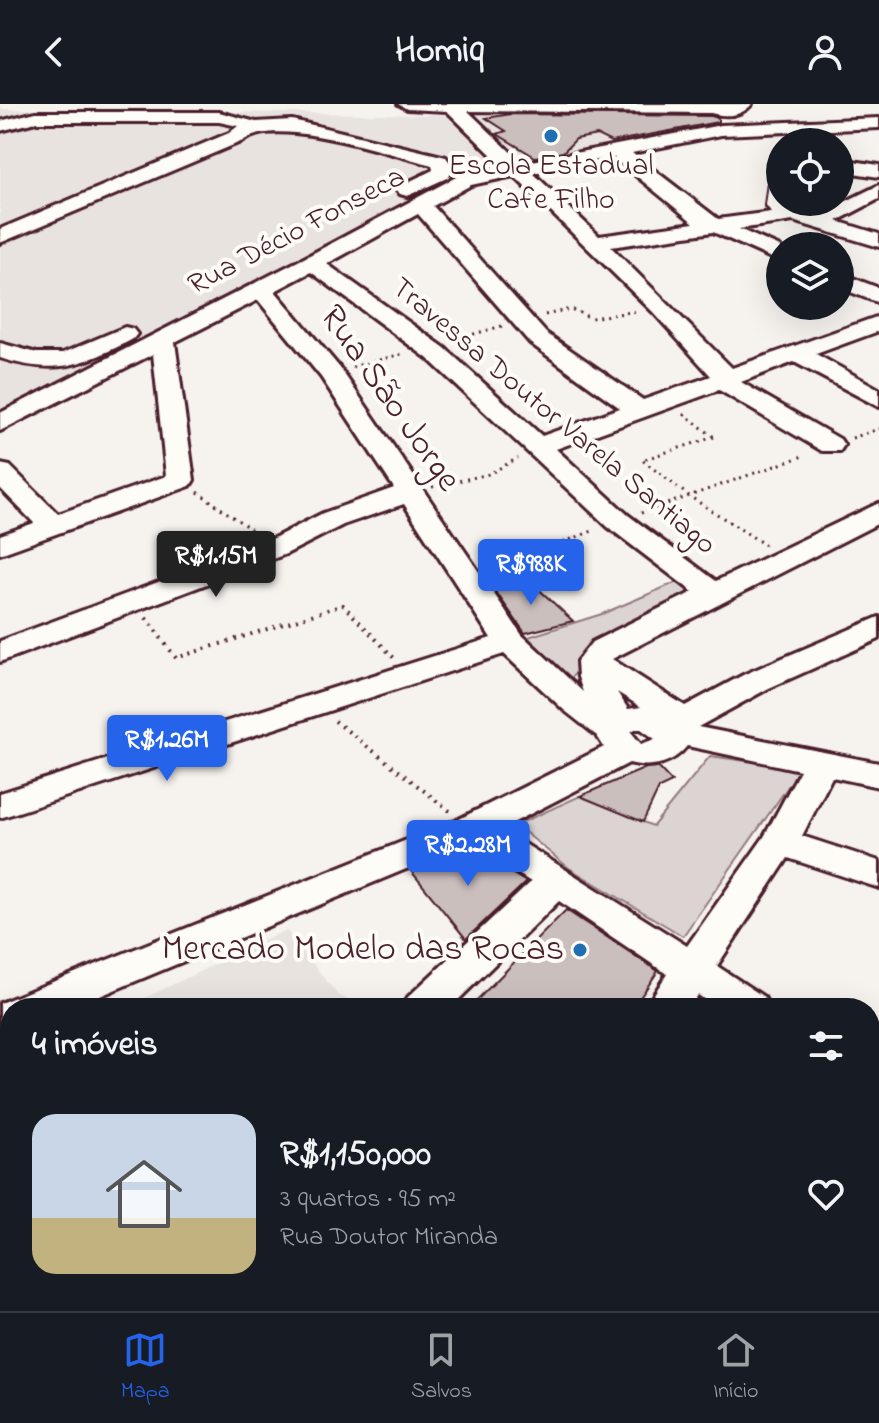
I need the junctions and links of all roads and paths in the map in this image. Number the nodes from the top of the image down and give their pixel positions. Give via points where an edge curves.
1 (407, 104) edge
2 (743, 104) edge
3 (451, 105) edge
4 (480, 105) edge
5 (562, 106) edge
6 (637, 107) edge
7 (717, 117) junction
8 (879, 123) edge
9 (0, 126) edge
10 (248, 128) junction
11 (805, 128) joint
12 (854, 135) edge
13 (679, 138) junction
14 (879, 139) edge
15 (737, 147) dead end
16 (615, 149) junction
17 (518, 168) junction
18 (854, 168) edge
19 (877, 172) edge
20 (879, 191) edge
21 (419, 203) junction
22 (857, 205) junction
23 (879, 208) edge
24 (779, 216) edge
25 (797, 216) edge
26 (819, 223) junction
27 (713, 227) junction
28 (873, 234) edge
29 (0, 237) edge
30 (595, 243) junction
31 (766, 249) edge
32 (309, 253) junction
33 (854, 286) edge
34 (261, 289) junction
35 (879, 296) edge
36 (661, 307) junction
37 (521, 321) junction
38 (879, 323) edge
39 (140, 326) dead end
40 (163, 340) junction
41 (428, 347) junction
42 (0, 350) edge
43 (797, 354) junction
44 (331, 373) junction
45 (724, 379) junction
46 (879, 399) edge
47 (666, 401) junction
48 (640, 410) junction
49 (0, 423) edge
50 (879, 429) edge
51 (831, 445) junction
52 (537, 447) junction
53 (0, 472) edge
54 (180, 480) junction
55 (410, 492) junction
56 (689, 496) junction
57 (879, 512) edge
58 (618, 521) junction
59 (54, 526) junction
60 (752, 537) dead end
61 (0, 545) edge
62 (276, 548) junction
63 (459, 568) junction
64 (713, 593) junction
65 (132, 601) junction
66 (875, 633) edge
67 (510, 642) junction
68 (0, 652) edge
69 (593, 661) junction
70 (409, 674) junction
71 (316, 705) junction
72 (674, 727) junction
73 (619, 735) junction
74 (821, 763) junction
75 (879, 775) edge
76 (0, 806) edge
77 (472, 828) junction
78 (780, 842) junction
79 (879, 875) edge
80 (557, 880) junction
81 (691, 969) junction
82 (54, 998) edge
83 (433, 998) edge
84 (672, 998) edge
85 (734, 998) edge

1 - 3 street
2 - 7 street
3 - 4 street
3 - 17 street
4 - 5 street
5 - 6 street
6 - 7 street
7 - 11 street, Rua Décio Fonseca
7 - 13 street, Rua Décio Fonseca
8 - 11 street, Rua Décio Fonseca
9 - 10 street via 25,118 219,117 241,120
10 - 29 street
10 - 32 street via 292,125 432,158 443,167 442,173
12 - 14 street
13 - 15 street
13 - 16 street, Rua Décio Fonseca
16 - 17 street, Rua Décio Fonseca
16 - 27 street
17 - 21 street, Rua Décio Fonseca via 465,180
17 - 30 street
18 - 19 street
20 - 22 street
21 - 32 street, Rua Décio Fonseca
21 - 37 street
22 - 23 street
22 - 26 street
24 - 27 street
25 - 26 street
26 - 28 street
27 - 30 street
27 - 31 street
30 - 36 street
32 - 34 street, Rua Décio Fonseca
32 - 41 street, Travessa Doutor Varela Santiago
33 - 35 street
34 - 40 street, Rua Décio Fonseca
34 - 44 street, Rua São Jorge
36 - 37 path via 591,318 571,309
36 - 45 street
37 - 41 path
37 - 48 street
38 - 43 street
39 - 42 street via 57,363
40 - 49 street, Rua Décio Fonseca
40 - 54 street
41 - 44 path
41 - 52 street, Travessa Doutor Varela Santiago
43 - 45 street
43 - 46 street
44 - 55 street, Rua São Jorge
45 - 47 street
45 - 51 street
47 - 48 street
47 - 56 path via 714,437 642,460
48 - 52 street
50 - 51 path
51 - 56 path
52 - 55 path via 489,474
52 - 58 street, Travessa Doutor Varela Santiago
53 - 59 street
54 - 59 street
54 - 62 path
55 - 62 street via 333,519
55 - 63 street, Rua São Jorge
56 - 58 path
56 - 60 path
57 - 64 street
58 - 63 path via 554,546
58 - 64 street, Travessa Doutor Varela Santiago
59 - 61 street
62 - 65 street
63 - 67 street, Rua São Jorge
64 - 69 street via 603,649
65 - 68 street
65 - 70 path via 176,658 343,605
66 - 72 street via 757,681
67 - 70 street
67 - 73 street, Rua São Jorge
69 - 72 street
69 - 73 street via 591,674
70 - 71 street
71 - 76 street
71 - 77 path
72 - 73 street via 667,750 655,755 639,755
72 - 74 street
73 - 77 street
74 - 75 street
74 - 78 street
77 - 80 street
77 - 82 street
78 - 79 street
78 - 81 street
80 - 81 street
80 - 83 street
81 - 84 street
81 - 85 street

